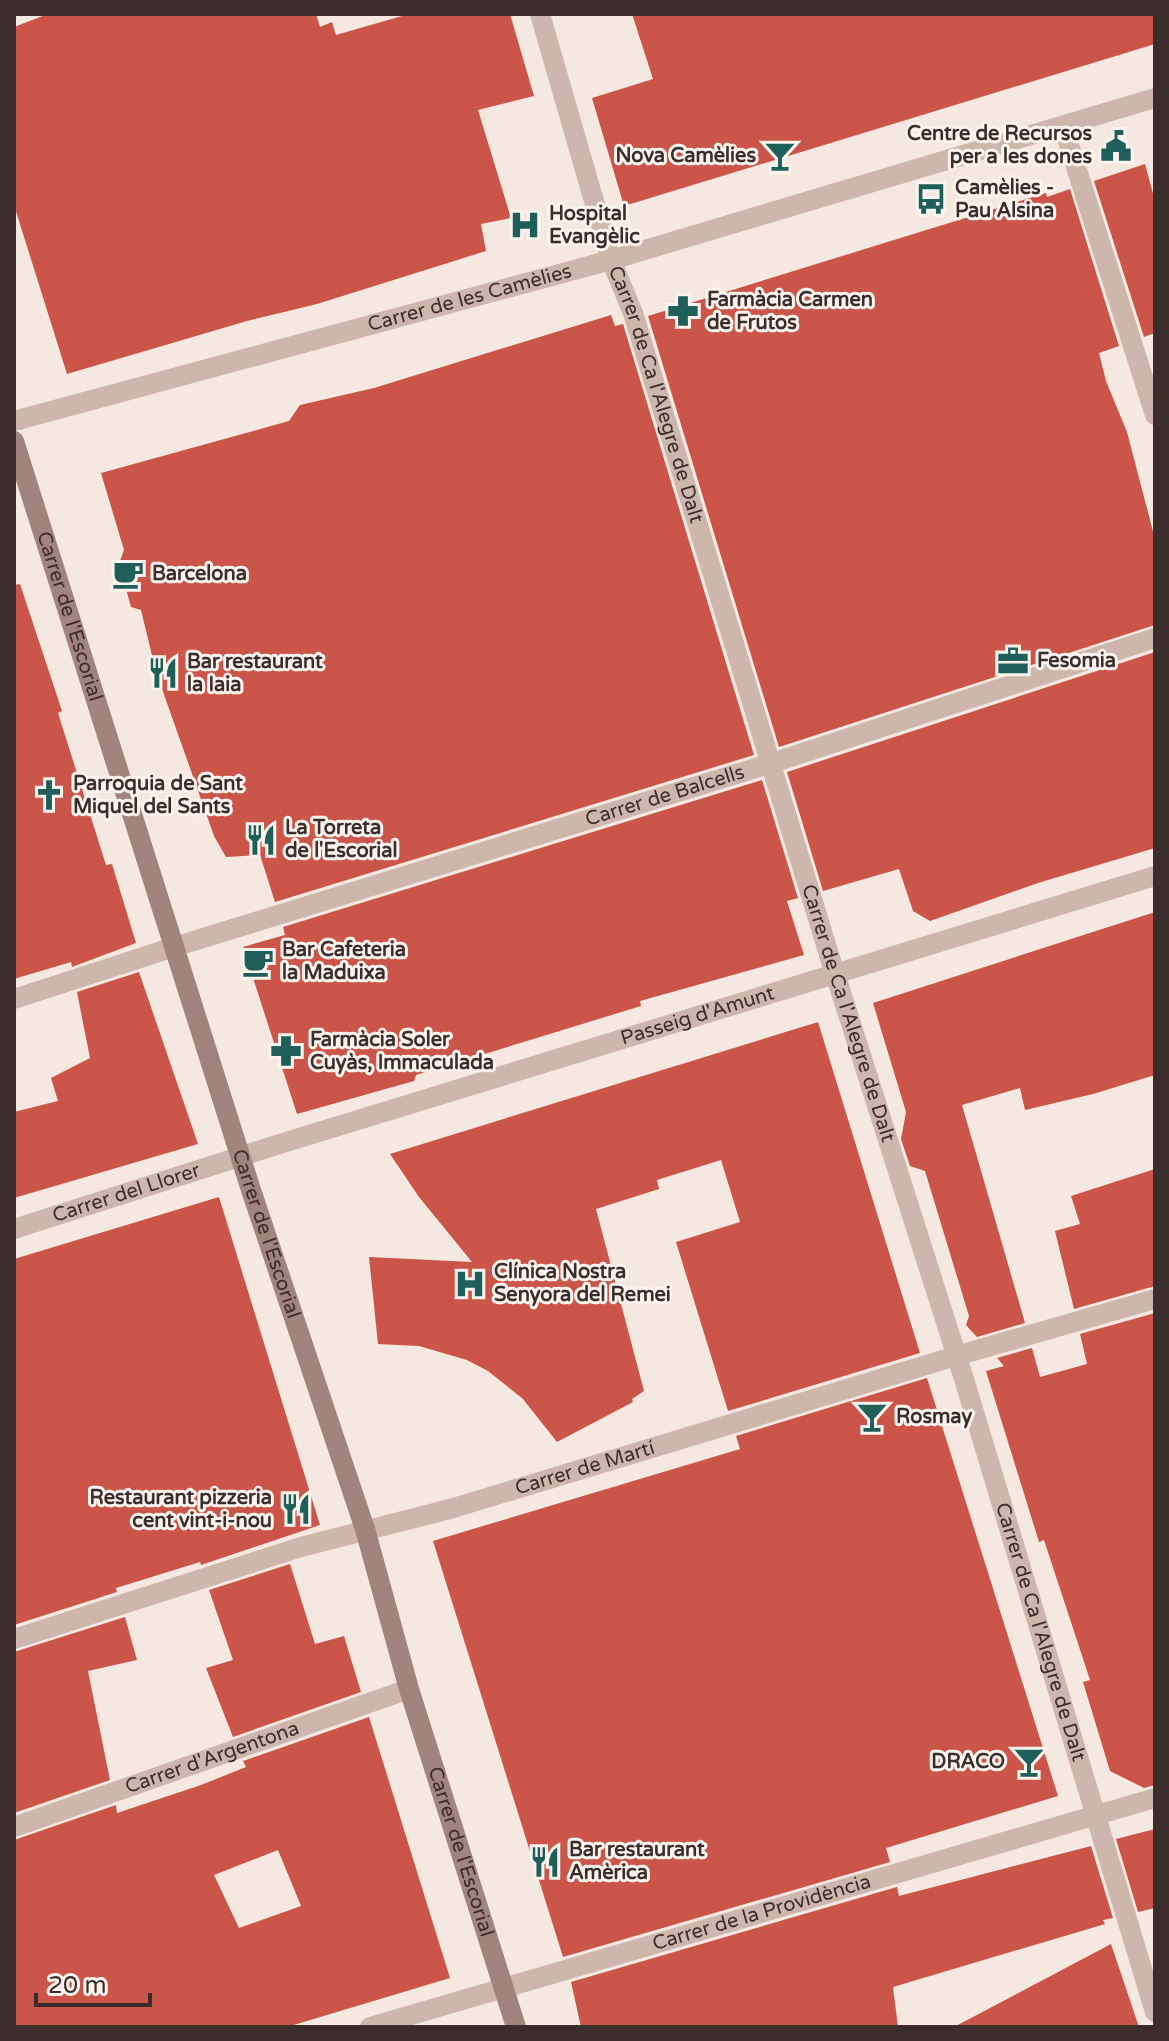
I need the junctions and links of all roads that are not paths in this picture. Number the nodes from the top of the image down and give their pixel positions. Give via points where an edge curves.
1 (540, 14) edge
2 (1155, 98) edge
3 (1063, 126) junction
4 (611, 260) junction
5 (1155, 415) edge
6 (14, 421) edge
7 (14, 441) edge
8 (1155, 638) edge
9 (772, 763) junction
10 (1155, 876) edge
11 (174, 947) junction
12 (835, 973) junction
13 (14, 999) edge
14 (241, 1158) junction
15 (14, 1229) edge
16 (1155, 1299) edge
17 (956, 1356) junction
18 (365, 1529) junction
19 (14, 1639) edge
20 (409, 1689) junction
21 (1155, 1798) edge
22 (1096, 1815) junction
23 (14, 1827) edge
24 (504, 1986) junction
25 (1155, 2012) edge
26 (370, 2027) edge
27 (516, 2027) edge

1 - 4 street, Carrer de Ca l'Alegre de Dalt
2 - 3 street, Carrer de les Camèlies
3 - 4 street, Carrer de les Camèlies
3 - 5 street
4 - 6 street, Carrer de les Camèlies
4 - 9 street, Carrer de Ca l'Alegre de Dalt via 633,313
7 - 11 street, Carrer de l'Escorial
8 - 9 street, Carrer de Balcells
9 - 11 street, Carrer de Balcells
9 - 12 street, Carrer de Ca l'Alegre de Dalt
10 - 12 street, Passeig d'Amunt
11 - 13 street, Carrer de Balcells
11 - 14 street, Carrer de l'Escorial
12 - 14 street, Passeig d'Amunt
12 - 17 street, Carrer de Ca l'Alegre de Dalt
14 - 15 street, Carrer del Llorer
14 - 18 street, Carrer de l'Escorial
16 - 17 street, Carrer de Martí
17 - 18 street, Carrer de Martí via 450,1509
17 - 22 street, Carrer de Ca l'Alegre de Dalt
18 - 19 street, Carrer de Martí
18 - 20 street, Carrer de l'Escorial
20 - 23 street, Carrer d'Argentona
20 - 24 street, Carrer de l'Escorial
21 - 22 street, Carrer de la Providència
22 - 24 street, Carrer de la Providència
22 - 25 street, Carrer de Ca l'Alegre de Dalt
24 - 26 street, Carrer de la Providència
24 - 27 street, Carrer de l'Escorial

